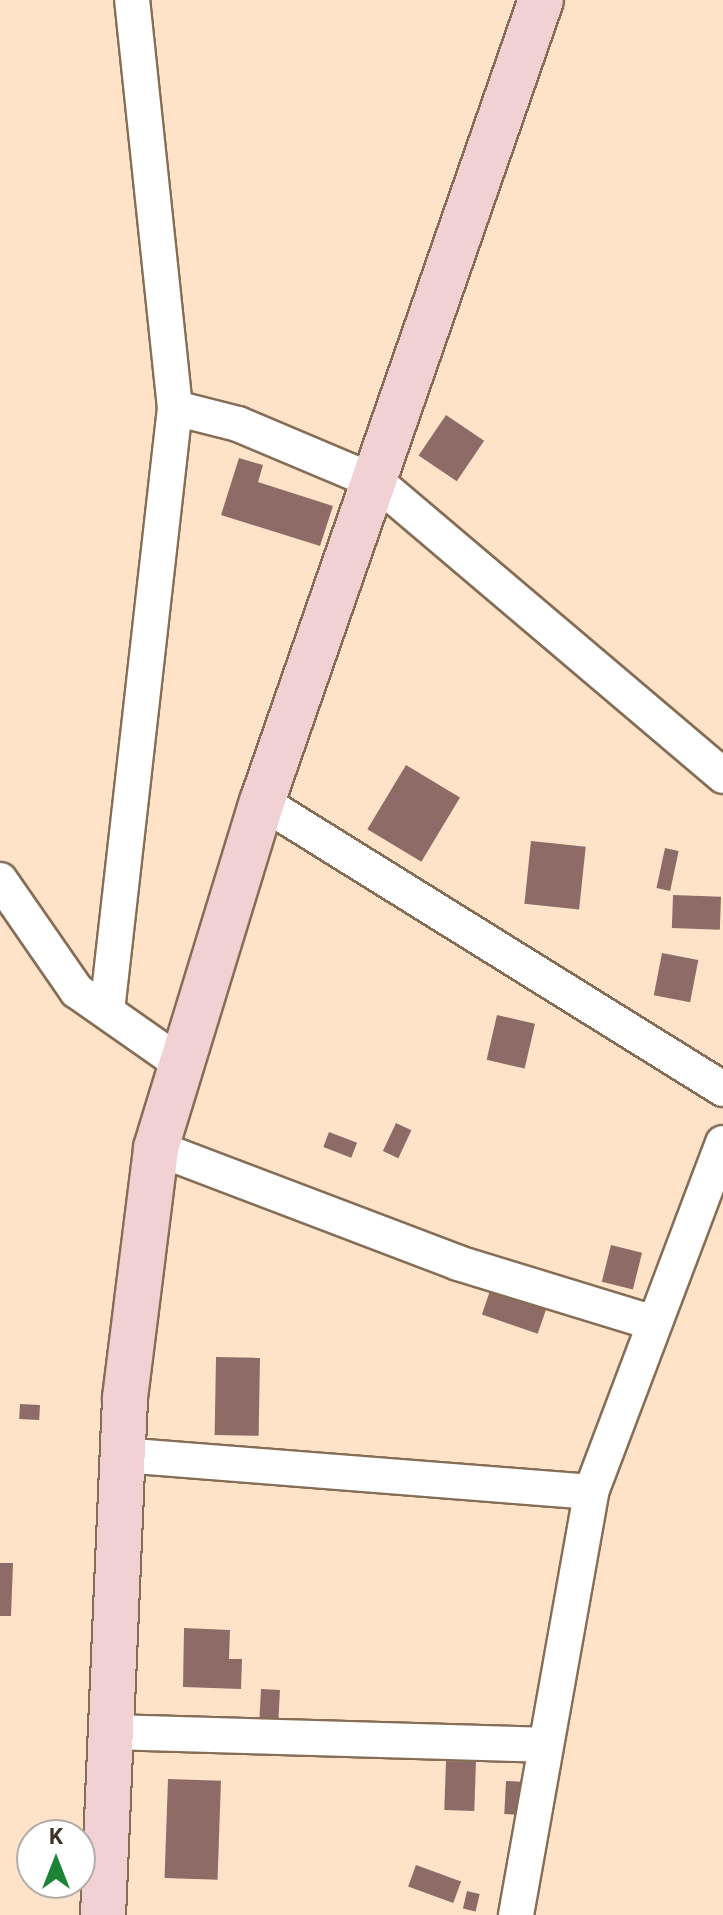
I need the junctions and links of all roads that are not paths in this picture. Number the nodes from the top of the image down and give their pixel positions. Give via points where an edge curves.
1 (132, 0) edge
2 (541, 0) edge
3 (175, 408) junction
4 (378, 483) junction
5 (723, 776) edge
6 (262, 802) junction
7 (0, 880) edge
8 (107, 1011) junction
9 (177, 1061) junction
10 (723, 1089) edge
11 (723, 1143) edge
12 (156, 1148) junction
13 (654, 1323) junction
14 (121, 1455) junction
15 (591, 1492) junction
16 (111, 1732) junction
17 (542, 1745) junction
18 (103, 1915) edge
19 (516, 1915) edge

1 - 3 street
2 - 4 street
3 - 4 street via 238,424
3 - 8 street via 139,670
4 - 5 street
4 - 6 street
6 - 9 street
6 - 10 street
7 - 8 street via 56,968
8 - 9 street
9 - 12 street
11 - 13 street
12 - 13 street via 458,1263
12 - 14 street
13 - 15 street
14 - 15 street
14 - 16 street
15 - 17 street
16 - 17 street
16 - 18 street
17 - 19 street

